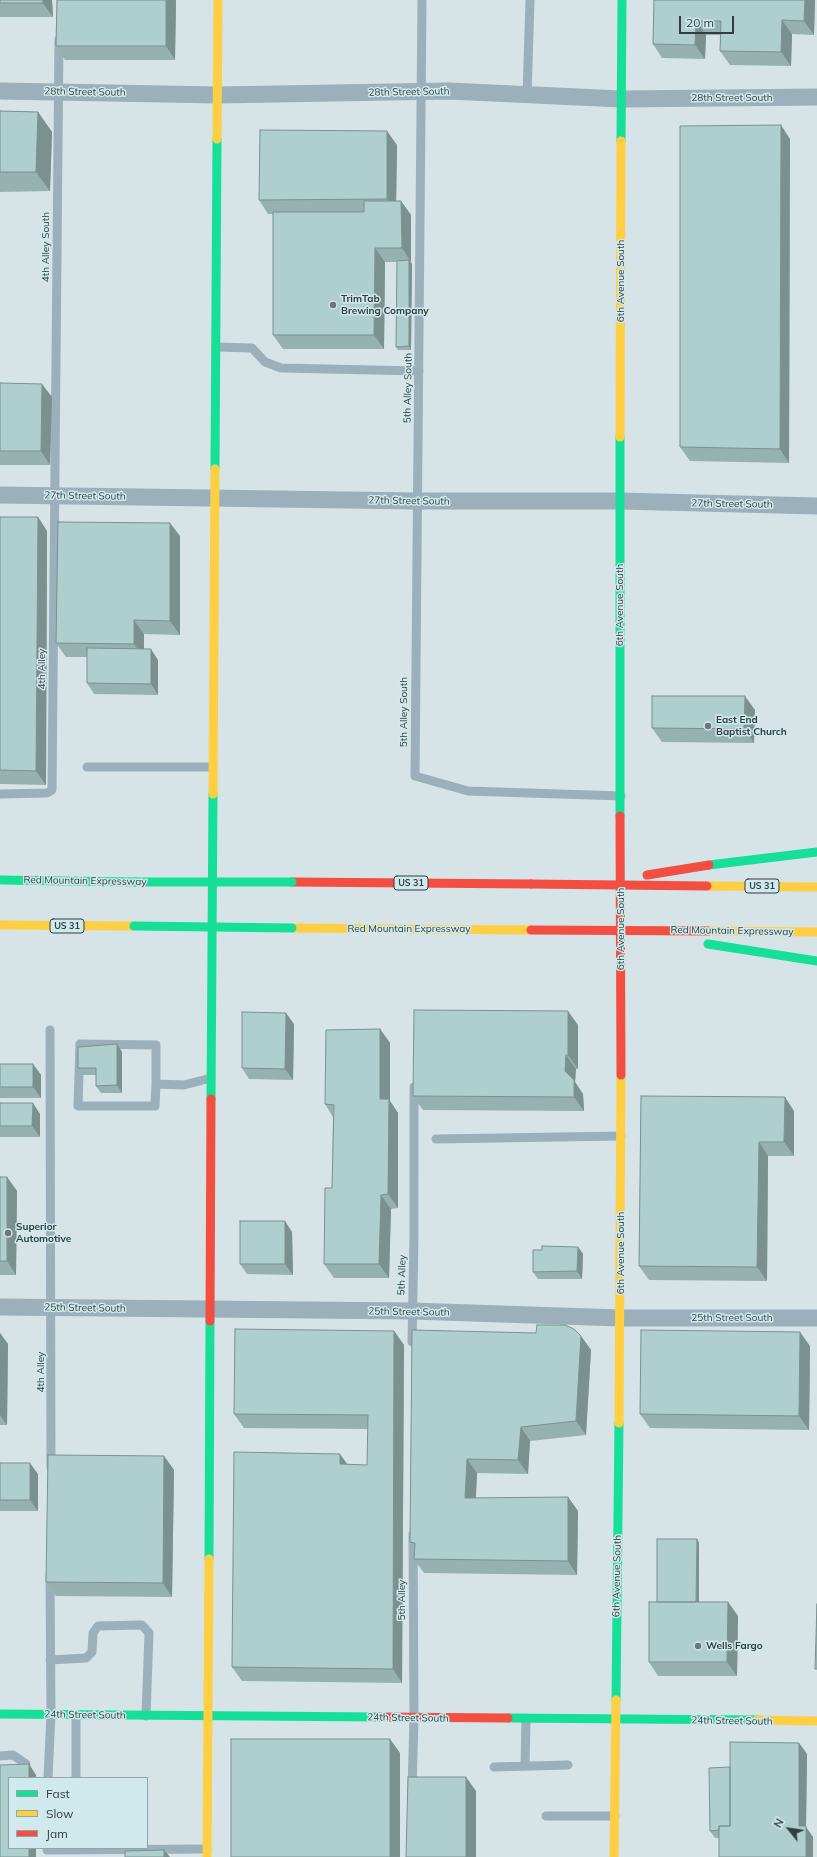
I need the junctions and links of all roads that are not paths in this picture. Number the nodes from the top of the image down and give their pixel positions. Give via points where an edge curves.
1 (218, 0) edge
2 (422, 0) edge
3 (530, 0) edge
4 (622, 0) edge
5 (59, 31) edge
6 (0, 91) edge
7 (58, 92) junction
8 (422, 93) junction
9 (218, 94) junction
10 (527, 96) junction
11 (817, 97) edge
12 (621, 98) junction
13 (216, 347) junction
14 (419, 371) junction
15 (0, 495) edge
16 (54, 495) junction
17 (215, 498) junction
18 (416, 501) junction
19 (620, 501) junction
20 (817, 506) edge
21 (87, 767) dead end
22 (213, 767) junction
23 (0, 794) edge
24 (620, 796) junction
25 (817, 852) edge
26 (8, 871) dead end
27 (0, 880) edge
28 (75, 881) junction
29 (589, 885) junction
30 (817, 887) edge
31 (0, 925) edge
32 (446, 929) junction
33 (817, 932) edge
34 (470, 939) dead end
35 (608, 944) dead end
36 (631, 944) dead end
37 (704, 944) dead end
38 (817, 961) edge
39 (50, 1030) dead end
40 (211, 1078) junction
41 (414, 1080) edge
42 (156, 1084) junction
43 (621, 1136) junction
44 (436, 1139) dead end
45 (0, 1307) edge
46 (51, 1307) junction
47 (210, 1310) junction
48 (412, 1311) junction
49 (621, 1318) junction
50 (817, 1318) edge
51 (412, 1351) edge
52 (51, 1480) edge
53 (413, 1527) edge
54 (50, 1566) edge
55 (50, 1660) junction
56 (0, 1714) edge
57 (51, 1714) junction
58 (76, 1715) junction
59 (146, 1716) junction
60 (207, 1716) junction
61 (414, 1718) junction
62 (526, 1719) junction
63 (615, 1720) junction
64 (817, 1722) edge
65 (0, 1756) edge
66 (568, 1765) dead end
67 (525, 1766) junction
68 (494, 1767) dead end
69 (26, 1775) edge
70 (48, 1777) edge
71 (76, 1777) edge
72 (411, 1802) edge
73 (546, 1816) dead end
74 (614, 1816) junction
75 (116, 1849) edge
76 (47, 1852) edge
77 (207, 1853) edge
78 (614, 1857) edge

1 - 9 main road
2 - 8 lane, 5th Alley South
3 - 10 lane
4 - 12 main road, 6th Avenue South
5 - 7 lane, 4th Alley South
6 - 7 street, 28th Street South
7 - 9 street, 28th Street South
7 - 16 lane, 4th Alley South
8 - 9 street, 28th Street South
8 - 10 street, 28th Street South
8 - 14 lane, 5th Alley South
9 - 13 main road
10 - 12 street, 28th Street South
11 - 12 street, 28th Street South
12 - 19 main road, 6th Avenue South
13 - 14 lane via 252,348 265,362 281,368
13 - 17 main road
14 - 18 lane, 5th Alley South
15 - 16 street, 27th Street South
16 - 17 street, 27th Street South
16 - 23 lane, 4th Alley via 52,790 47,793
17 - 18 street, 27th Street South
17 - 22 main road
18 - 19 street, 27th Street South
18 - 24 lane, 5th Alley South via 415,776 468,791
19 - 20 street, 27th Street South
19 - 24 main road, 6th Avenue South
21 - 22 lane
22 - 40 main road
24 - 43 main road, 6th Avenue South
25 - 29 main road, bridge via 709,865
26 - 28 main road
27 - 28 main road, Red Mountain Expressway / US 31
28 - 29 main road, Red Mountain Expressway / US 31, bridge
29 - 30 main road, Red Mountain Expressway / US 31, bridge
31 - 32 main road, Red Mountain Expressway / US 31, bridge
32 - 33 main road, Red Mountain Expressway / US 31, bridge
32 - 34 main road
35 - 36 main road
37 - 38 main road
39 - 46 lane, 4th Alley
40 - 42 lane via 184,1085
40 - 47 main road
41 - 48 lane, 5th Alley
42 - 42 lane via 155,1106 78,1106 80,1044 156,1045
43 - 44 lane
43 - 49 main road, 6th Avenue South
45 - 46 street, 25th Street South
46 - 47 street, 25th Street South
46 - 52 lane, 4th Alley
47 - 48 street, 25th Street South
47 - 60 main road
48 - 49 street, 25th Street South
48 - 51 lane, 5th Alley
49 - 50 street, 25th Street South
49 - 63 main road, 6th Avenue South
53 - 61 lane, 5th Alley
54 - 55 lane
55 - 57 lane
55 - 59 lane via 86,1658 92,1652 93,1633 98,1626 142,1625 148,1633
56 - 57 main road, 24th Street South
57 - 58 main road, 24th Street South
57 - 70 lane
58 - 59 main road, 24th Street South
58 - 71 lane
59 - 60 main road, 24th Street South
60 - 61 main road, 24th Street South
60 - 77 main road
61 - 62 main road, 24th Street South
61 - 72 lane
62 - 63 main road, 24th Street South
62 - 67 lane
63 - 64 main road, 24th Street South
63 - 74 main road, 6th Avenue South
65 - 69 lane via 13,1755 26,1764
66 - 67 lane
67 - 68 lane
73 - 74 lane
74 - 78 main road, 6th Avenue South
75 - 76 lane
75 - 77 lane

